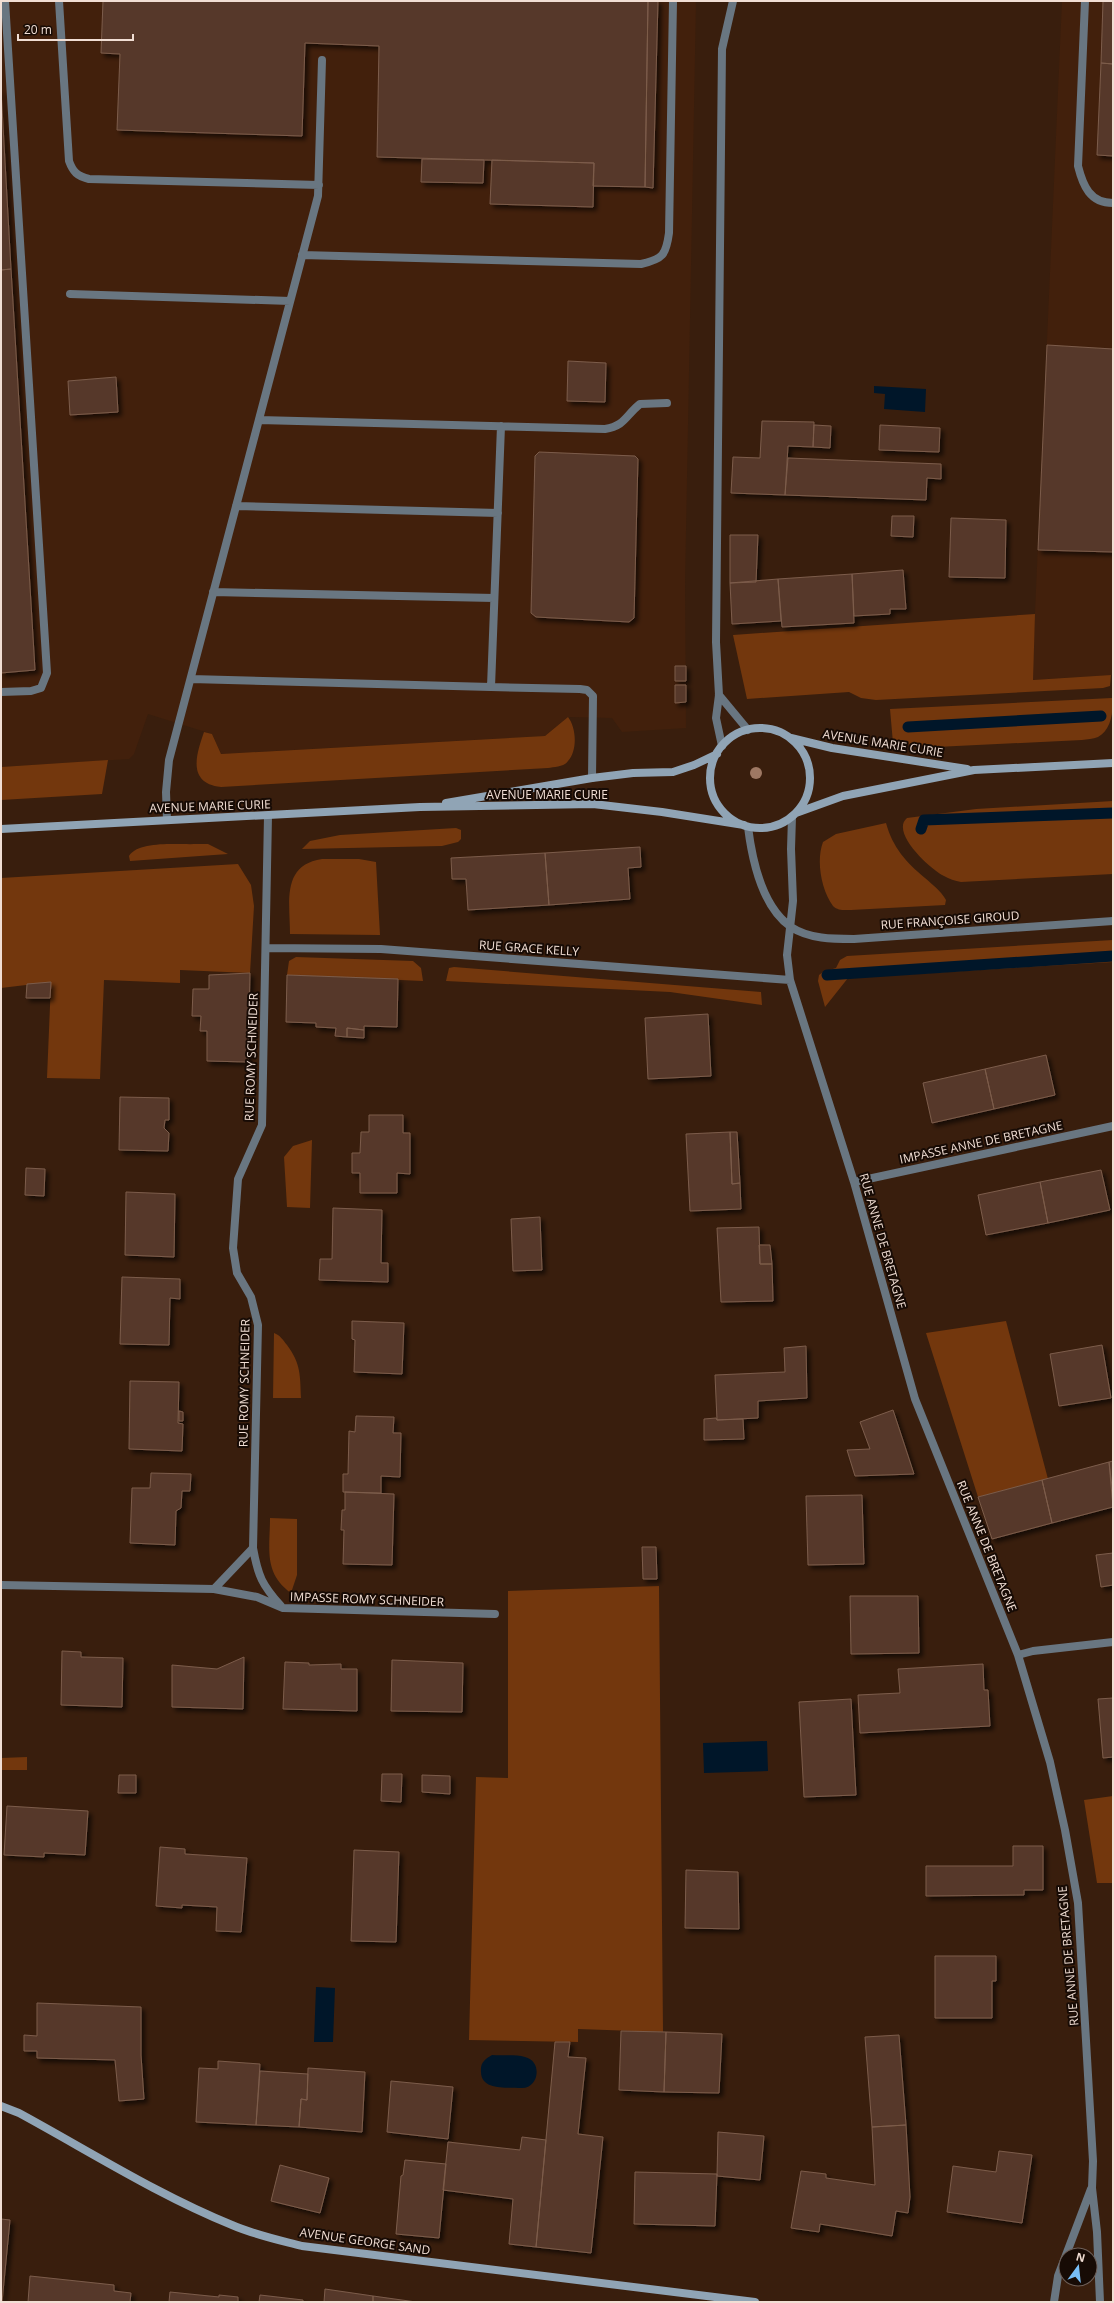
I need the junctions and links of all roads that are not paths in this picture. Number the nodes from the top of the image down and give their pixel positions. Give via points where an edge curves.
1 (5, 1) edge
2 (59, 1) edge
3 (673, 1) edge
4 (733, 1) edge
5 (1085, 1) edge
6 (322, 60) dead end
7 (320, 185) junction
8 (1113, 203) edge
9 (302, 255) junction
10 (70, 294) dead end
11 (290, 301) junction
12 (667, 403) dead end
13 (259, 420) junction
14 (501, 426) junction
15 (236, 506) junction
16 (498, 513) junction
17 (213, 592) junction
18 (494, 598) junction
19 (191, 679) junction
20 (491, 687) junction
21 (1, 692) edge
22 (719, 695) junction
23 (748, 730) junction
24 (790, 738) junction
25 (722, 746) junction
26 (717, 754) junction
27 (1113, 763) edge
28 (974, 770) junction
29 (592, 778) junction
30 (420, 808) junction
31 (794, 815) junction
32 (268, 816) junction
33 (167, 820) junction
34 (746, 826) junction
35 (1, 829) edge
36 (1113, 921) edge
37 (790, 927) junction
38 (266, 948) junction
39 (790, 980) junction
40 (1113, 1126) edge
41 (854, 1182) junction
42 (252, 1548) junction
43 (1, 1585) edge
44 (214, 1589) junction
45 (283, 1608) junction
46 (495, 1614) dead end
47 (1113, 1642) edge
48 (1018, 1655) junction
49 (1, 2106) edge
50 (1092, 2188) junction
51 (1069, 2247) edge
52 (1058, 2276) edge
53 (755, 2302) edge
54 (1054, 2302) edge
55 (1100, 2302) edge

1 - 21 street via 47,673 41,688
2 - 7 street via 69,161 79,176 89,179
3 - 9 street via 668,233 667,247 663,255 655,261 641,264
4 - 22 street via 722,49 716,642
5 - 8 street via 1078,166 1089,195 1102,203
6 - 7 street
7 - 9 street
9 - 11 street
10 - 11 street
11 - 13 street
12 - 14 street via 640,404 616,427 605,429
13 - 14 street
13 - 15 street
14 - 16 street
15 - 16 street
15 - 17 street
16 - 18 street
17 - 18 street
17 - 19 street
18 - 20 street
19 - 20 street
19 - 33 street via 169,760
20 - 29 street via 587,690 593,696
22 - 23 street
22 - 25 street via 716,718
23 - 24 main road via 770,729
23 - 25 main road via 738,733
24 - 28 main road, AVENUE MARIE CURIE via 832,748
24 - 31 main road via 805,756 810,780 804,803
25 - 26 main road
26 - 29 main road, AVENUE MARIE CURIE via 673,772
26 - 34 main road via 710,777 716,801 723,811
27 - 28 main road, AVENUE MARIE CURIE
28 - 31 main road, AVENUE MARIE CURIE via 843,796
29 - 30 main road, AVENUE MARIE CURIE
30 - 32 main road, AVENUE MARIE CURIE
30 - 34 main road, AVENUE MARIE CURIE via 593,804
31 - 34 main road via 767,828
31 - 37 street, RUE ANNE DE BRETAGNE via 791,849 793,901
32 - 33 main road, AVENUE MARIE CURIE
32 - 38 street, RUE ROMY SCHNEIDER
33 - 35 main road, AVENUE MARIE CURIE
34 - 37 street via 755,868 773,907
36 - 37 street, RUE FRANÇOISE GIROUD via 854,939 829,939
37 - 39 street, RUE ANNE DE BRETAGNE via 787,955
38 - 39 street, RUE GRACE KELLY via 381,949
38 - 42 street, RUE ROMY SCHNEIDER via 262,1125 238,1180 233,1248 237,1273 251,1297 258,1325
39 - 41 street, RUE ANNE DE BRETAGNE
40 - 41 street, IMPASSE ANNE DE BRETAGNE
41 - 48 street, RUE ANNE DE BRETAGNE via 915,1399
42 - 44 street
42 - 45 street, IMPASSE ROMY SCHNEIDER via 264,1587
43 - 44 street
44 - 45 street via 257,1597
45 - 46 street, IMPASSE ROMY SCHNEIDER
47 - 48 street
48 - 50 street, RUE ANNE DE BRETAGNE via 1050,1762 1078,1904 1093,2161
49 - 53 main road, AVENUE GEORGE SAND via 19,2113 199,2211 233,2226 302,2246
50 - 51 street, RUE ANNE DE BRETAGNE
50 - 55 street, RUE ANNE DE BRETAGNE
52 - 54 street, RUE ANNE DE BRETAGNE

